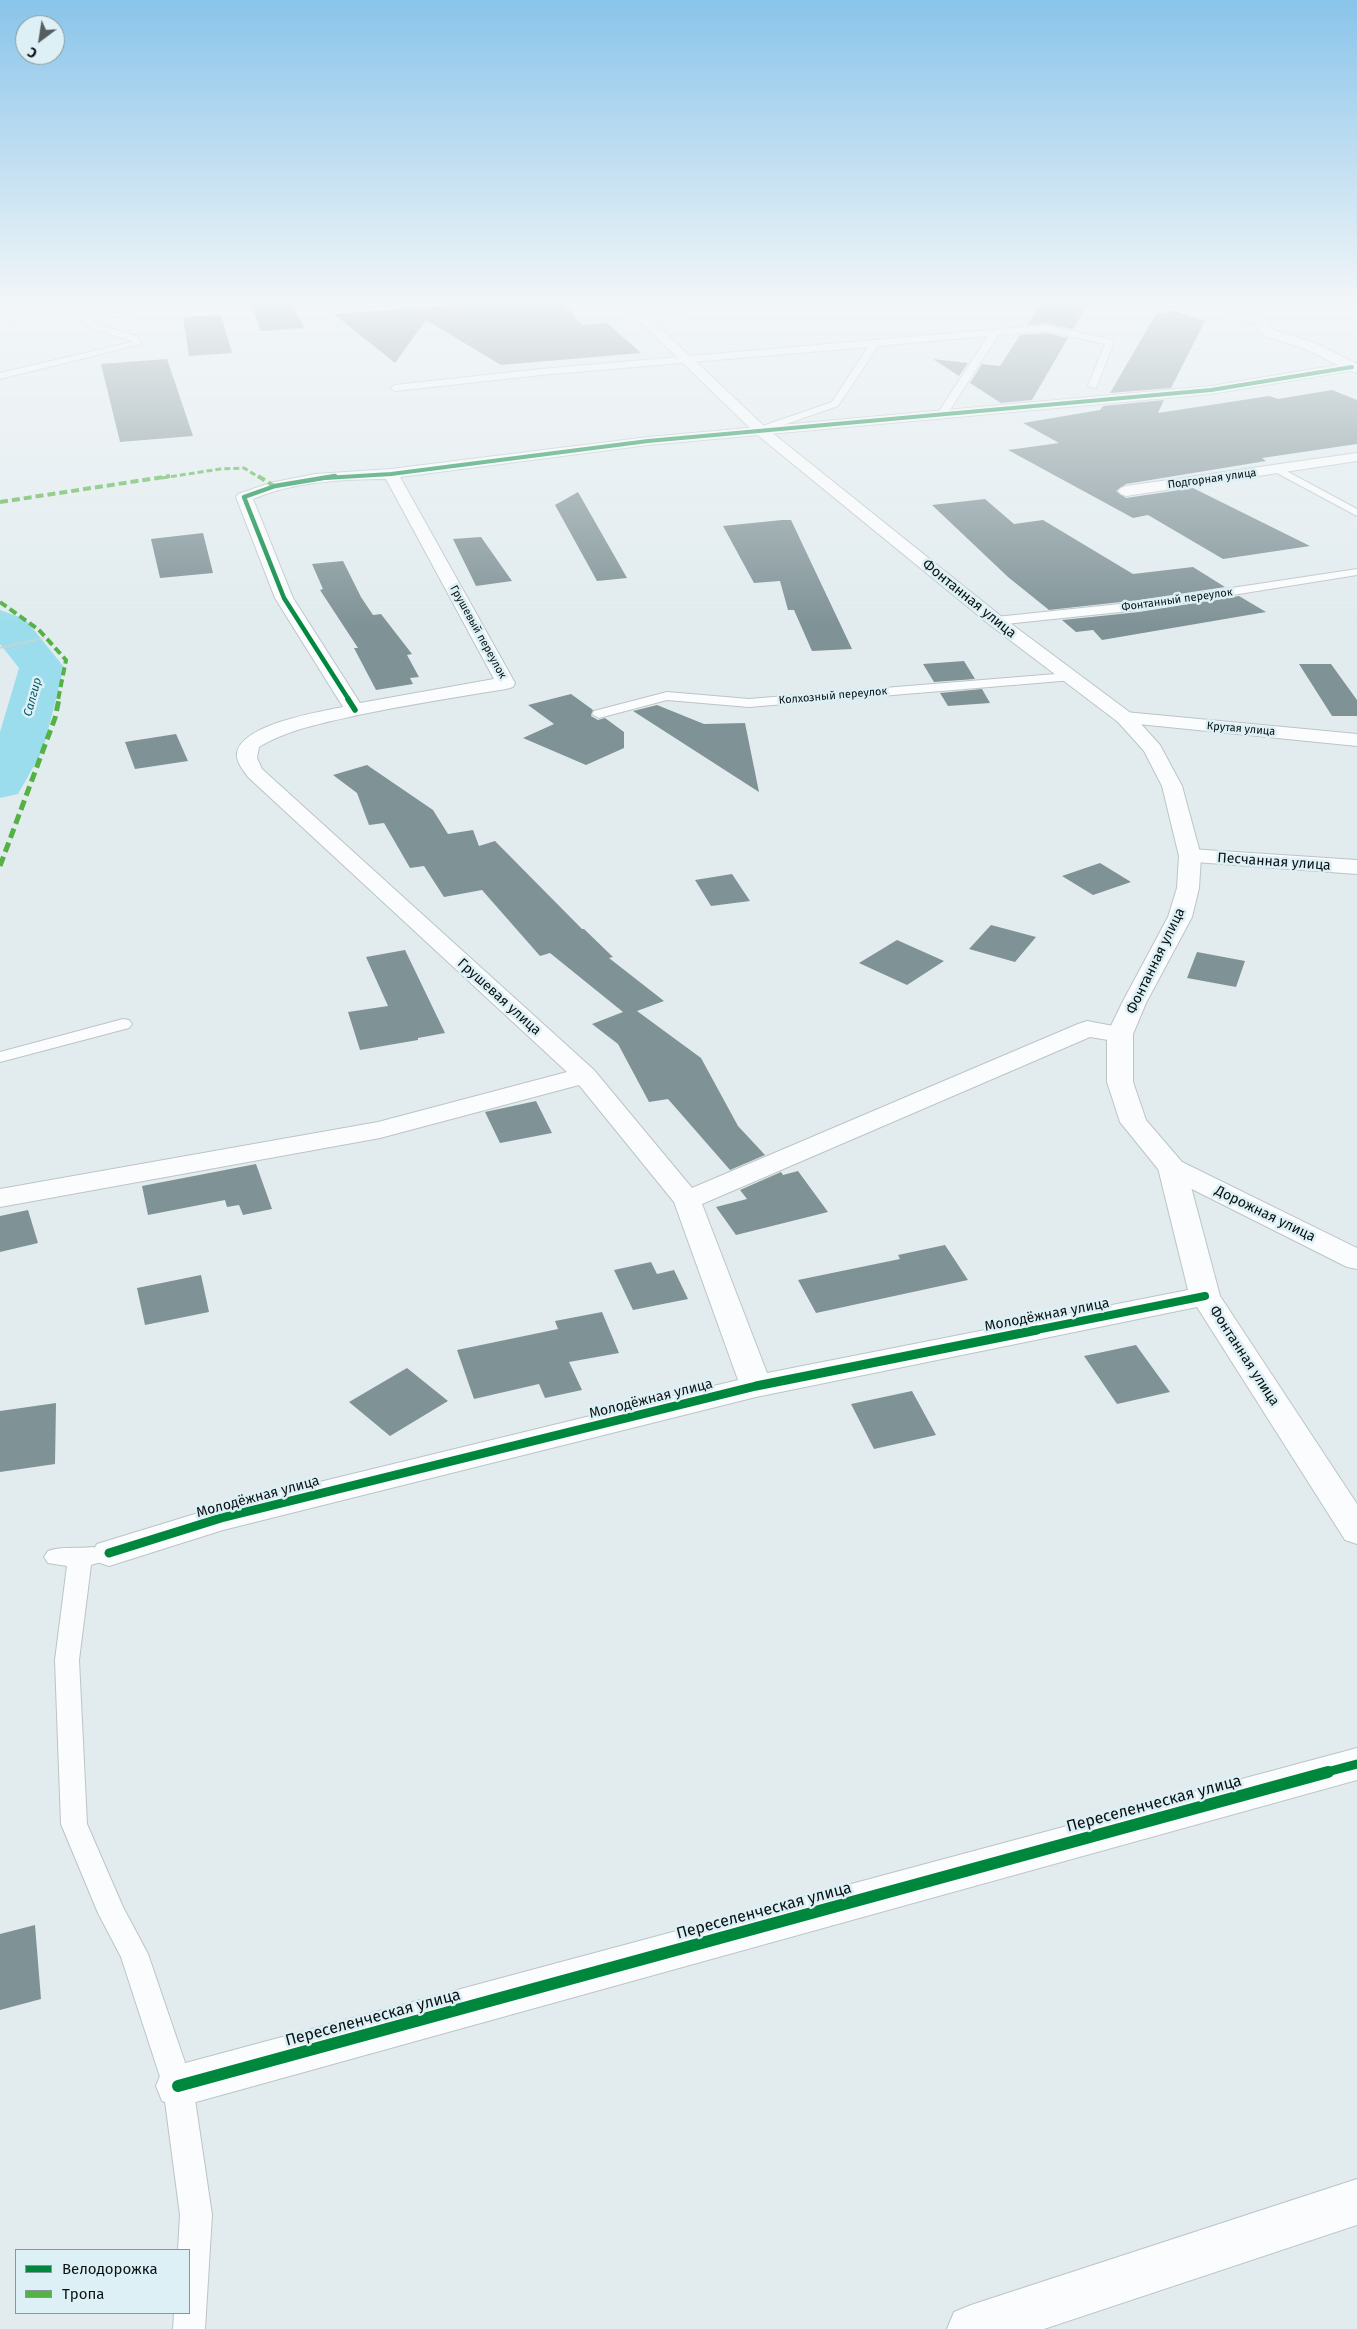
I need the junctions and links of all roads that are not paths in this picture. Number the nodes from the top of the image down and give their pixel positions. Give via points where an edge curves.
1 (738, 409) edge
2 (821, 409) edge
3 (946, 409) edge
4 (1017, 409) edge
5 (941, 416) junction
6 (760, 430) junction
7 (1357, 457) edge
8 (1279, 470) junction
9 (391, 474) junction
10 (1126, 492) dead end
11 (1357, 513) edge
12 (1357, 572) edge
13 (996, 621) junction
14 (1068, 677) junction
15 (355, 710) junction
16 (599, 714) dead end
17 (1125, 718) junction
18 (1357, 740) edge
19 (1190, 856) junction
20 (1357, 867) edge
21 (123, 1024) dead end
22 (1120, 1034) junction
23 (0, 1057) edge
24 (585, 1075) junction
25 (1172, 1168) junction
26 (0, 1198) edge
27 (687, 1200) junction
28 (1357, 1260) edge
29 (1205, 1296) junction
30 (756, 1386) junction
31 (1357, 1531) edge
32 (82, 1556) joint
33 (1357, 1764) edge
34 (178, 2086) junction
35 (1357, 2202) edge
36 (190, 2300) edge
37 (189, 2314) edge
38 (188, 2329) edge
39 (971, 2329) edge

1 - 6 street, Фонтанная улица
2 - 6 lane
3 - 5 lane
4 - 5 street
5 - 6 street
6 - 9 street
6 - 13 street, Фонтанная улица
7 - 8 street, Подгорная улица
8 - 10 street, Подгорная улица
8 - 11 lane
9 - 15 street via 370,473 274,486 244,497 284,598
9 - 15 street, Грушевый переулок via 506,683
12 - 13 lane, Фонтанный переулок via 1139,606
13 - 14 street, Фонтанная улица
14 - 16 lane, Колхозный переулок via 749,703 667,696
14 - 17 street, Фонтанная улица
15 - 24 street, Грушевая улица via 265,733 252,742 246,753 247,763
17 - 18 street, Крутая улица
17 - 19 street, Фонтанная улица via 1153,749 1172,786
19 - 20 street, Песчанная улица
19 - 22 street, Фонтанная улица via 1188,888 1180,917
21 - 23 lane
22 - 25 street, Фонтанная улица via 1120,1082 1134,1122
22 - 27 street via 1087,1029
24 - 26 street via 380,1130
24 - 27 street, Грушевая улица
25 - 28 street, Дорожная улица
25 - 29 street, Фонтанная улица
27 - 30 street, Грушевая улица
29 - 30 street, Молодёжная улица
29 - 31 street, Фонтанная улица
30 - 32 street, Молодёжная улица via 220,1518
32 - 34 lane via 67,1660 74,1824 112,1913 134,1954
33 - 34 street, Переселенческая улица
34 - 36 lane via 196,2215
35 - 39 street
37 - 38 lane

